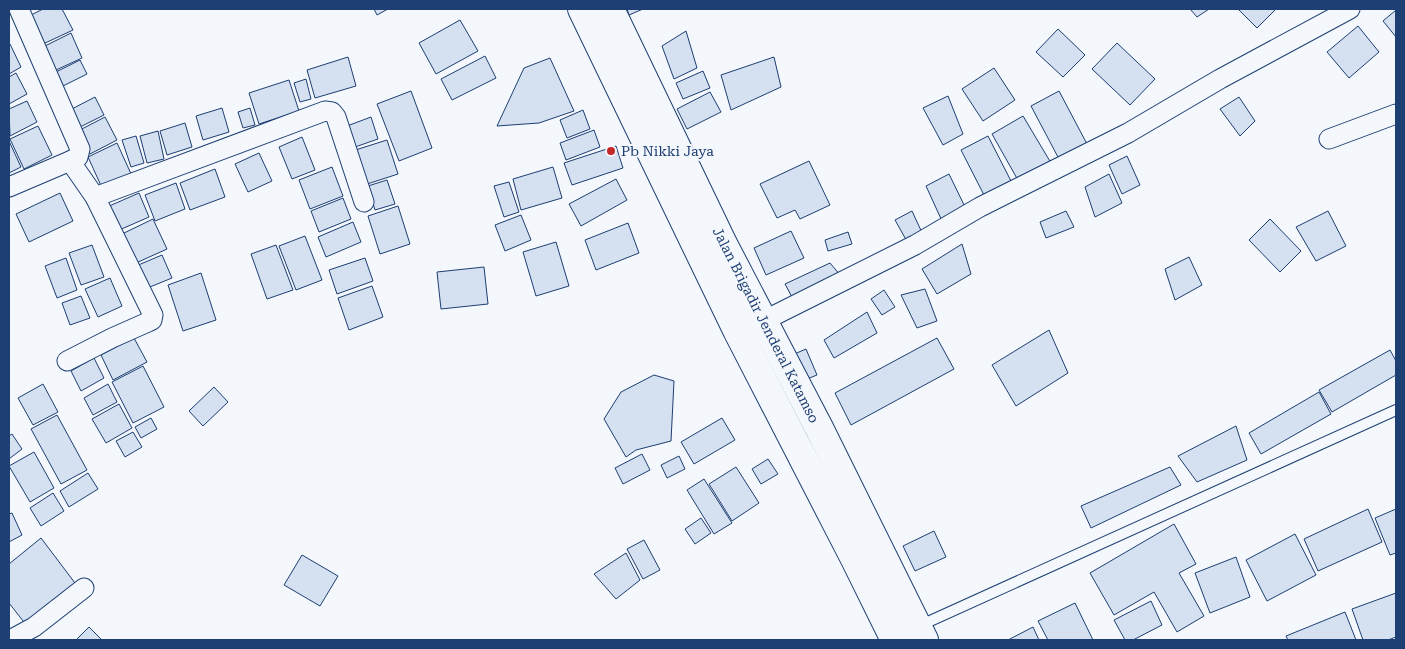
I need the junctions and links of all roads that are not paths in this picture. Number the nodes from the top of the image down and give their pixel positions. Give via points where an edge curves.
1 (19, 9) edge
2 (582, 9) edge
3 (610, 9) edge
4 (1350, 9) edge
5 (1396, 114) edge
6 (1329, 139) dead end
7 (70, 161) junction
8 (9, 187) edge
9 (95, 197) junction
10 (364, 202) dead end
11 (763, 321) junction
12 (67, 361) dead end
13 (1396, 410) edge
14 (84, 588) dead end
15 (921, 633) edge
16 (10, 640) edge
17 (894, 640) edge

1 - 7 street via 80,149 78,157
2 - 17 main road, Jalan Brigadir Jenderal Katamso via 728,313
3 - 11 main road, Jalan Brigadir Jenderal Katamso
4 - 11 street via 1128,133
5 - 6 street
7 - 8 street
7 - 9 street
9 - 10 street via 325,111 336,117
9 - 12 street via 153,315 152,320
11 - 15 main road, Jalan Brigadir Jenderal Katamso
13 - 15 lane
14 - 16 street via 34,627

